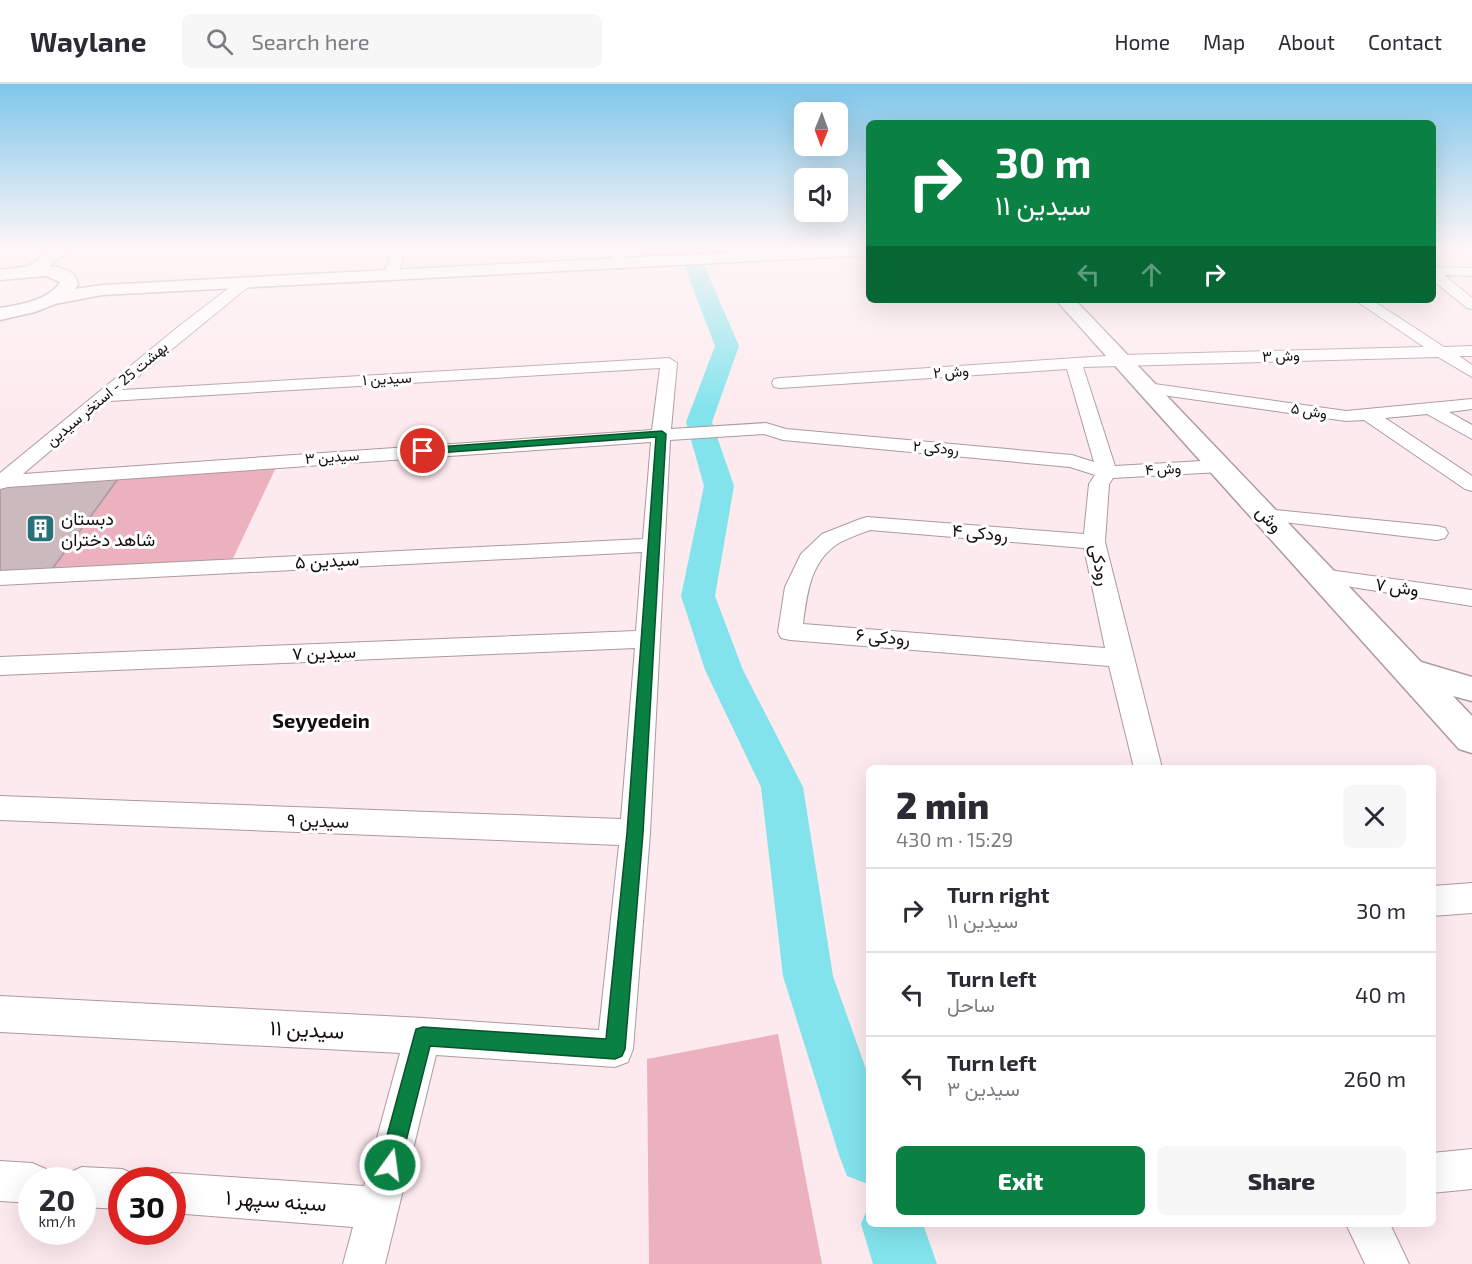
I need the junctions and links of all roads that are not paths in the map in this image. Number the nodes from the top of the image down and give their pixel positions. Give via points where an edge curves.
1 (45, 301) edge
2 (222, 301) edge
3 (1068, 303) edge
4 (1367, 303) edge
5 (0, 314) edge
6 (1441, 351) junction
7 (1472, 351) edge
8 (1121, 360) junction
9 (1074, 364) junction
10 (1472, 372) edge
11 (780, 383) dead end
12 (1147, 388) junction
13 (105, 396) junction
14 (1472, 405) edge
15 (1430, 408) junction
16 (1368, 414) junction
17 (1472, 433) edge
18 (662, 434) junction
19 (1220, 466) junction
20 (1107, 472) junction
21 (1, 482) edge
22 (1472, 485) edge
23 (1265, 515) junction
24 (867, 523) joint
25 (1437, 533) dead end
26 (1094, 542) junction
27 (654, 545) junction
28 (1322, 576) junction
29 (0, 578) edge
30 (1472, 597) edge
31 (648, 639) junction
32 (1120, 658) junction
33 (0, 666) edge
34 (1410, 671) junction
35 (1472, 689) edge
36 (1472, 739) edge
37 (1147, 765) edge
38 (0, 808) edge
39 (635, 833) junction
40 (1472, 898) edge
41 (1436, 901) edge
42 (0, 1014) edge
43 (423, 1036) junction
44 (1472, 1169) edge
45 (1436, 1173) edge
46 (0, 1180) edge
47 (18, 1182) edge
48 (186, 1194) edge
49 (379, 1208) junction
50 (1369, 1227) edge
51 (364, 1264) edge
52 (1388, 1264) edge

1 - 5 main road
2 - 13 street, بهشت 25 - استخر سیدین
3 - 8 main road, وش
4 - 6 street
6 - 7 street, وش ۳
6 - 8 street, وش ۳
6 - 10 street
8 - 9 street, وش ۲
8 - 12 main road, وش
9 - 11 street, وش ۲
9 - 20 street
12 - 16 street, وش ۵ via 1346,416
12 - 19 main road, وش
13 - 18 street, سیدین ۱ via 669,363
13 - 21 street, بهشت 25 - استخر سیدین
14 - 15 street, وش ۵
15 - 16 street, وش ۵
15 - 17 street
16 - 22 street
18 - 20 street, رودکی ۲ via 766,428 783,434 1072,461
18 - 21 street, سیدین ۳
18 - 27 street
19 - 20 street, وش ۴
19 - 23 main road, وش
20 - 26 street, رودکی via 1099,484
23 - 25 street
23 - 28 main road, وش
24 - 26 street, رودکی ۴
24 - 32 street, رودکی ۶ via 830,539 809,559 796,587 790,632
26 - 32 street, رودکی
27 - 29 street, سیدین ۵
27 - 31 street
28 - 30 street, وش ۷
28 - 34 main road, وش
31 - 33 street, سیدین ۷
31 - 39 street
32 - 37 street, رودکی
34 - 35 main road
34 - 36 main road, وش
38 - 39 street, ۹ سیدین
39 - 43 street, ۱۱ سیدین via 615,1049
40 - 41 street
42 - 43 street, ۱۱ سیدین
43 - 49 street
44 - 45 street
46 - 47 street
48 - 49 street, ۱ سینه سپهر
49 - 51 street
50 - 52 street

